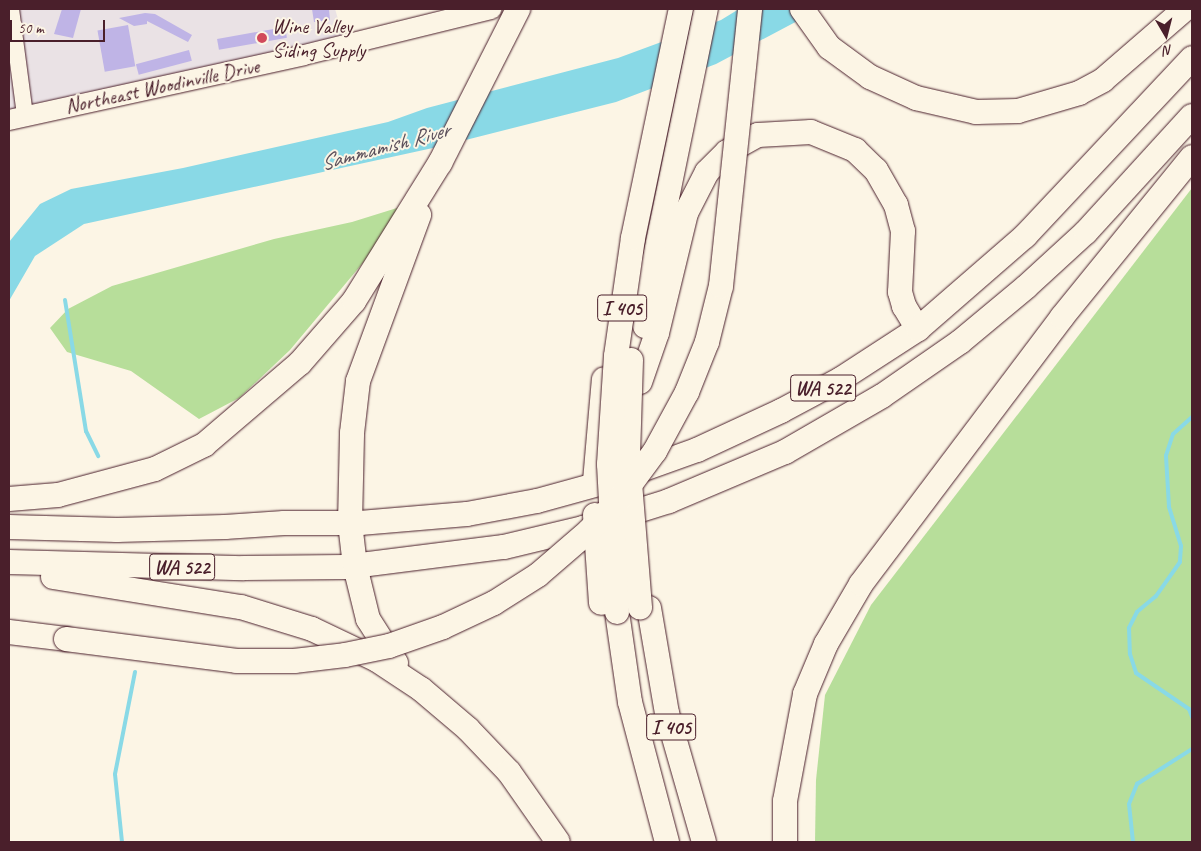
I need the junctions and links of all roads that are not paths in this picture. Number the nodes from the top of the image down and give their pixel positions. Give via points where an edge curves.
1 (11, 9) edge
2 (491, 9) edge
3 (518, 9) edge
4 (672, 9) edge
5 (681, 9) edge
6 (695, 9) edge
7 (706, 9) edge
8 (750, 9) edge
9 (802, 9) edge
10 (1180, 13) edge
11 (1192, 58) edge
12 (1192, 116) edge
13 (17, 118) edge
14 (1192, 157) edge
15 (394, 252) junction
16 (918, 329) junction
17 (640, 382) junction
18 (9, 499) edge
19 (350, 524) junction
20 (9, 526) edge
21 (9, 562) edge
22 (355, 566) junction
23 (9, 571) edge
24 (627, 611) junction
25 (9, 632) edge
26 (421, 689) junction
27 (558, 842) edge
28 (656, 842) edge
29 (667, 842) edge
30 (692, 842) edge
31 (704, 842) edge
32 (785, 842) edge

1 - 13 street
2 - 13 main road, Northeast Woodinville Drive via 304,56
3 - 15 highway
4 - 24 highway, I 405, bridge via 612,309 595,462 595,544
5 - 24 highway, I 405, bridge via 633,238 616,356 609,464
6 - 24 highway, I 405, bridge via 651,210 633,333
7 - 17 highway, I 405 via 651,276
8 - 25 highway, bridge via 721,286 707,342 687,392 654,451 621,497 589,531 538,575 494,603 443,627 389,646 294,661 237,661
9 - 10 highway via 829,47 870,77 937,104 976,112 1018,112 1057,102 1103,80
11 - 16 highway, WA 522 via 1026,236
12 - 22 highway, WA 522 via 1086,232 1019,294 960,342 882,396 785,452 669,501 582,528 504,547
14 - 32 highway via 1062,317 861,584 826,644 805,694 785,801
15 - 18 highway via 300,363 204,446 155,469 116,481 58,495
15 - 19 highway via 358,381 352,433
16 - 17 highway via 904,306 900,292 903,231 896,205 876,170 855,150 812,132 758,136 726,152 707,172 686,213 657,333
16 - 19 highway, WA 522 via 841,379 781,411 697,450 613,480 537,501 467,514
17 - 24 highway, I 405 via 638,432 642,527
19 - 20 highway, WA 522 via 284,522 117,530
19 - 22 highway
21 - 22 highway, WA 522 via 244,568
22 - 26 highway via 368,619 394,662
23 - 26 highway via 223,604 278,617 312,629 377,660
24 - 28 highway, I 405 via 617,704
24 - 29 highway, I 405 via 630,702
24 - 30 highway, I 405
24 - 31 highway, I 405 via 667,712
26 - 27 highway via 468,729 508,772

